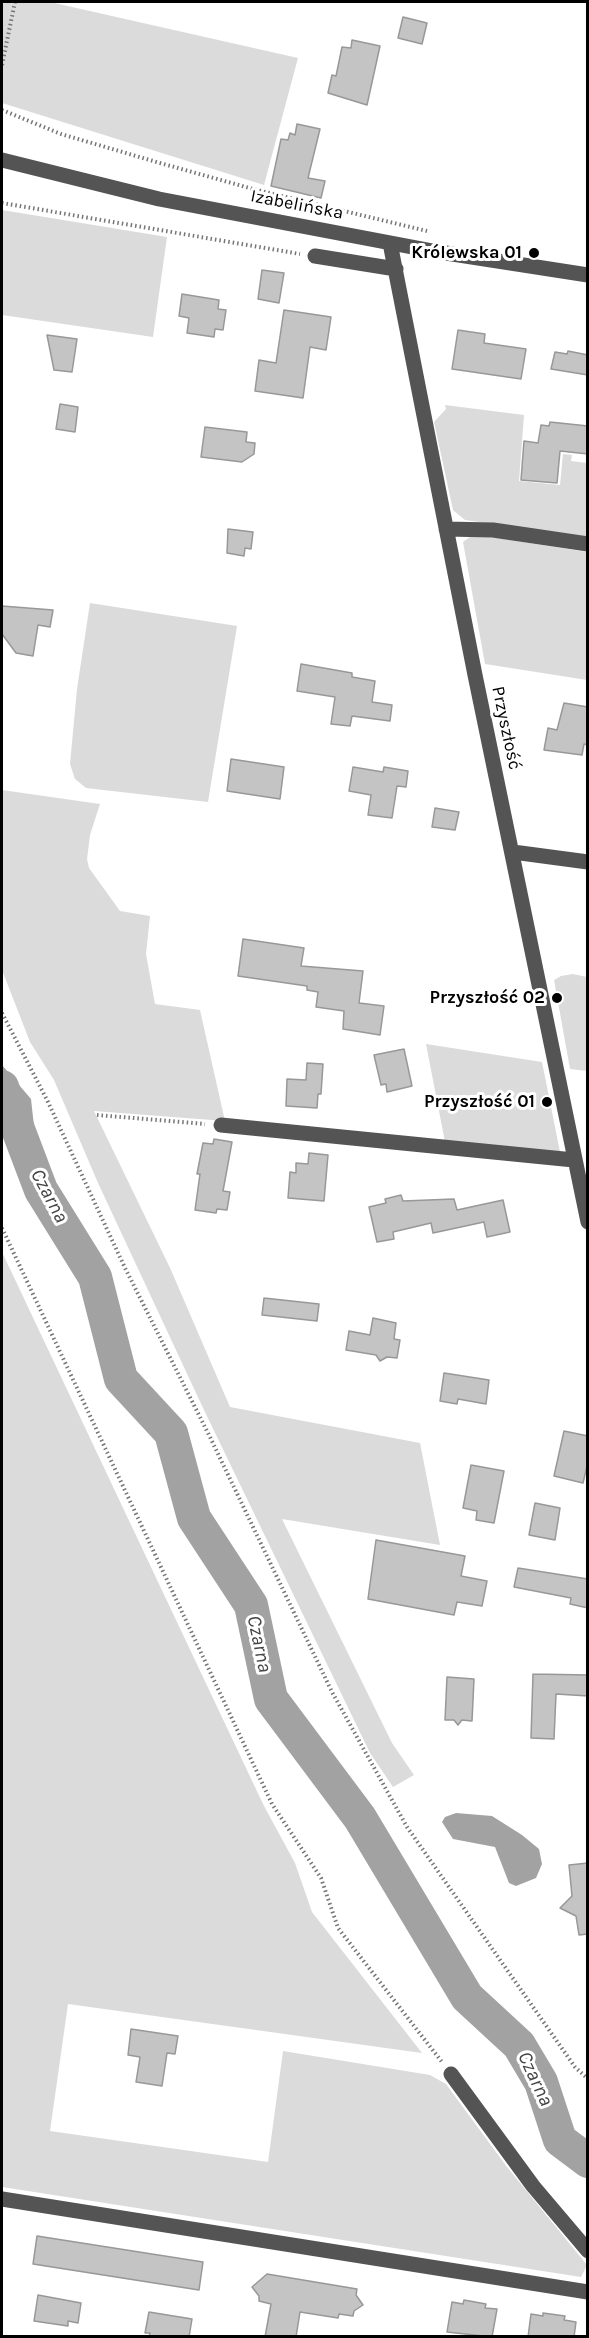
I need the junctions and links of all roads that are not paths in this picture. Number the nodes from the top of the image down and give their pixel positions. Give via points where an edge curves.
1 (2, 160) edge
2 (390, 243) junction
3 (315, 256) road end
4 (396, 269) junction
5 (588, 275) edge
6 (446, 529) junction
7 (588, 544) edge
8 (513, 852) junction
9 (588, 862) edge
10 (221, 1125) road end
11 (574, 1160) junction
12 (588, 1222) edge
13 (451, 2074) road end
14 (2, 2199) edge
15 (588, 2251) edge
16 (588, 2292) edge

1 - 2 street, Izabelińska via 159,199
2 - 4 street, Przyszłość
2 - 5 street, Izabelińska
3 - 4 street
4 - 6 street, Przyszłość
6 - 7 street via 482,529
6 - 8 street, Przyszłość
8 - 9 street
8 - 11 street, Przyszłość
10 - 11 street
11 - 12 street, Przyszłość
13 - 15 street via 533,2186
14 - 16 street

